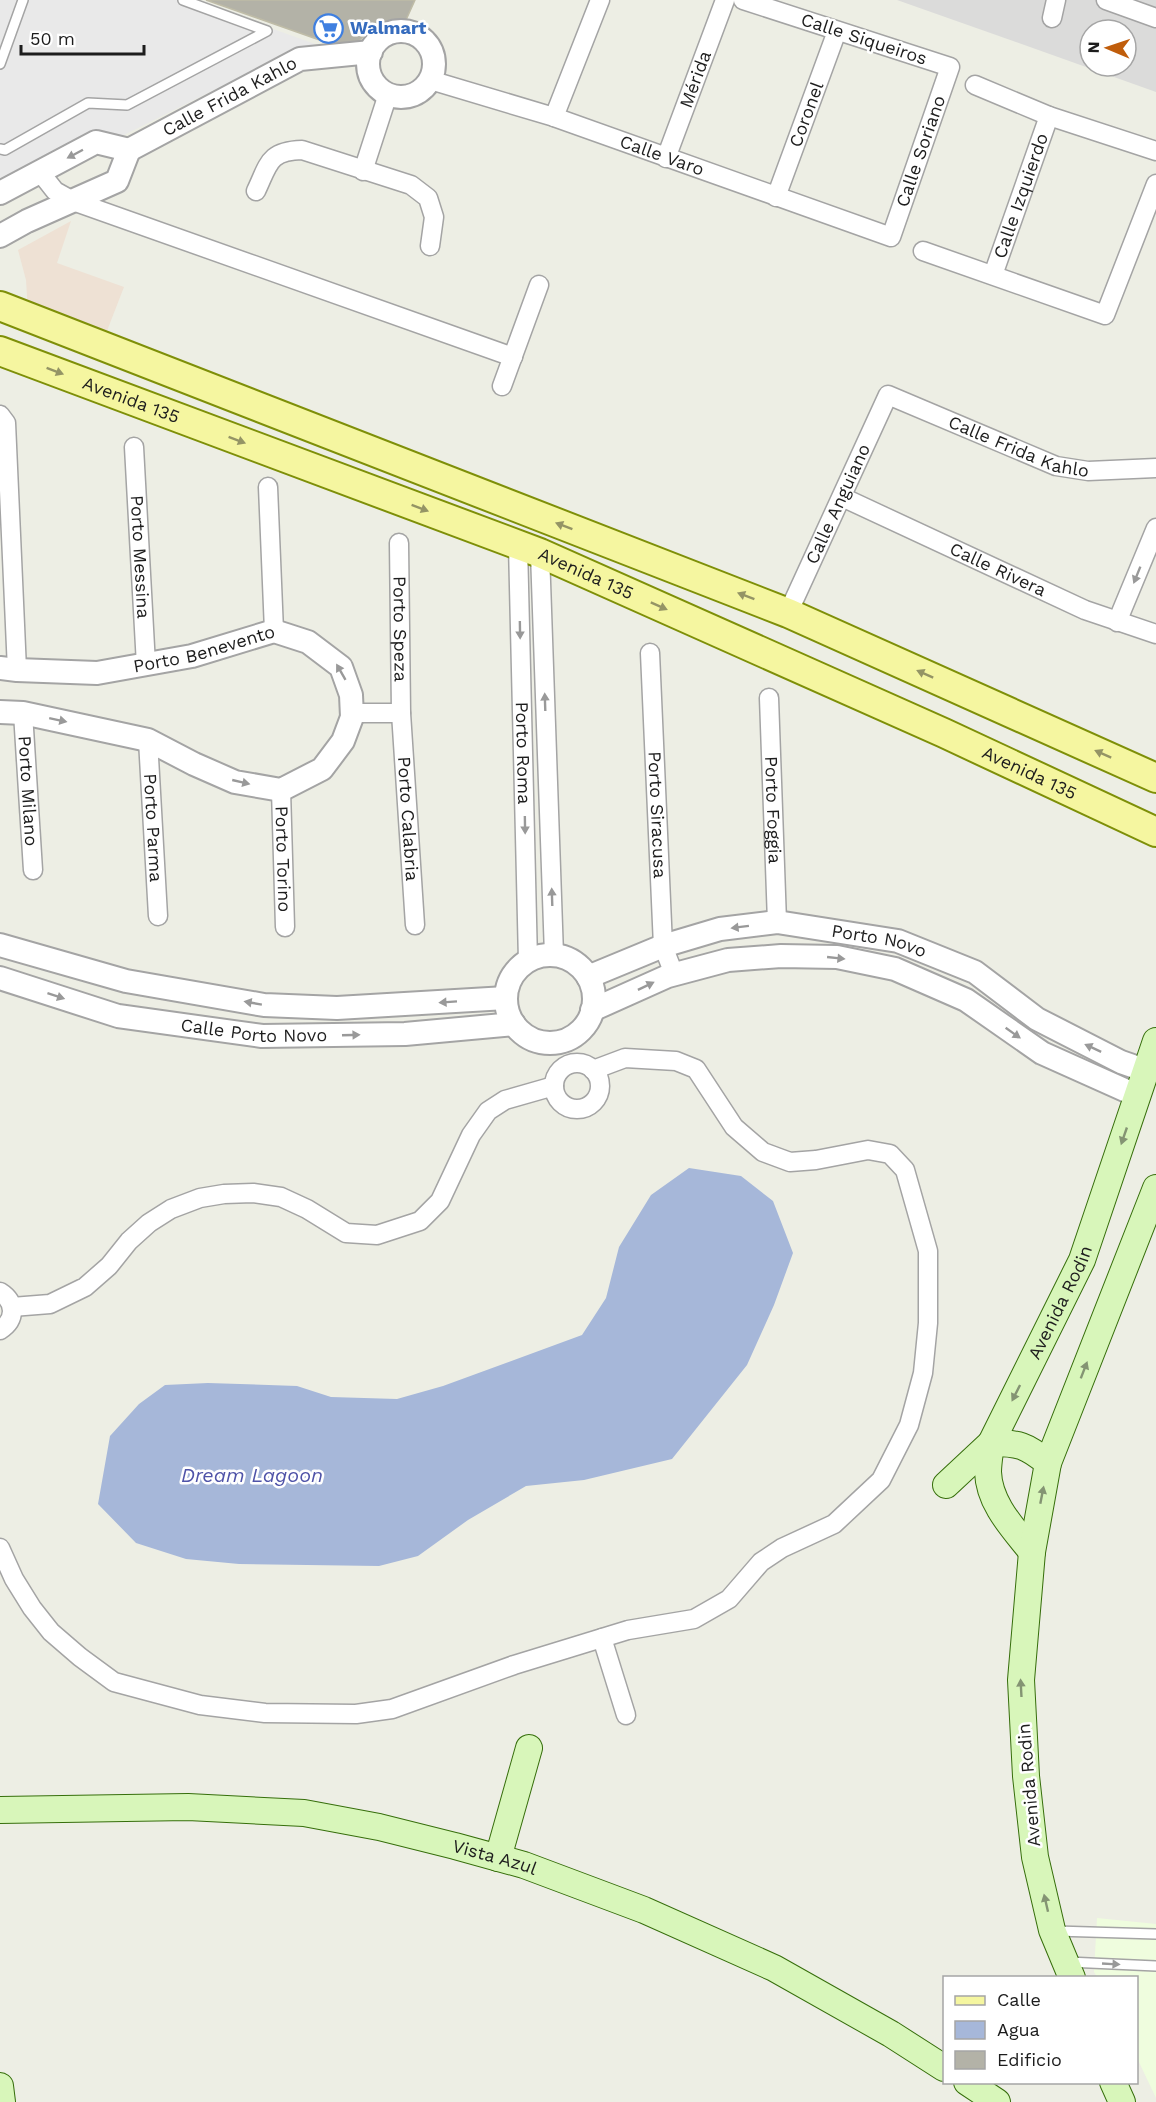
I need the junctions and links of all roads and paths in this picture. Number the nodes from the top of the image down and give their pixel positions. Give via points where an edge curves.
1 (23, 0) edge
2 (183, 0) edge
3 (600, 0) edge
4 (725, 0) edge
5 (743, 0) edge
6 (1106, 0) edge
7 (1156, 18) edge
8 (837, 31) junction
9 (371, 52) junction
10 (0, 64) edge
11 (950, 67) joint
12 (430, 80) junction
13 (975, 85) dead end
14 (388, 94) junction
15 (1049, 116) junction
16 (554, 117) junction
17 (0, 149) edge
18 (129, 150) junction
19 (1156, 151) edge
20 (666, 158) junction
21 (363, 171) junction
22 (40, 172) junction
23 (1156, 184) edge
24 (256, 191) dead end
25 (0, 193) edge
26 (776, 197) junction
27 (73, 201) junction
28 (0, 236) edge
29 (891, 237) joint
30 (430, 246) dead end
31 (923, 251) dead end
32 (993, 275) junction
33 (538, 285) dead end
34 (0, 306) edge
35 (0, 351) edge
36 (513, 357) junction
37 (502, 386) dead end
38 (888, 395) joint
39 (0, 415) edge
40 (134, 447) dead end
41 (1156, 468) edge
42 (268, 487) dead end
43 (843, 497) junction
44 (1156, 528) edge
45 (399, 543) dead end
46 (529, 549) junction
47 (541, 605) junction
48 (519, 606) junction
49 (788, 613) junction
50 (1117, 622) junction
51 (273, 631) junction
52 (1156, 634) edge
53 (651, 653) dead end
54 (146, 665) junction
55 (8, 669) edge
56 (769, 698) dead end
57 (0, 712) edge
58 (23, 713) junction
59 (351, 713) junction
60 (401, 713) junction
61 (148, 741) junction
62 (1156, 778) edge
63 (281, 790) junction
64 (1156, 832) edge
65 (33, 870) dead end
66 (158, 916) dead end
67 (777, 922) junction
68 (415, 925) dead end
69 (285, 927) dead end
70 (0, 945) edge
71 (663, 946) junction
72 (554, 955) junction
73 (528, 961) junction
74 (674, 974) junction
75 (588, 977) junction
76 (0, 978) edge
77 (506, 998) junction
78 (592, 1010) junction
79 (514, 1024) junction
80 (1156, 1041) edge
81 (593, 1070) junction
82 (1147, 1071) junction
83 (554, 1086) junction
84 (1138, 1096) junction
85 (1156, 1188) edge
86 (0, 1292) edge
87 (12, 1308) junction
88 (0, 1330) edge
89 (991, 1443) junction
90 (1048, 1463) junction
91 (946, 1485) dead end
92 (0, 1548) edge
93 (1032, 1552) junction
94 (602, 1638) junction
95 (626, 1715) dead end
96 (529, 1748) dead end
97 (0, 1810) edge
98 (498, 1858) junction
99 (1052, 1930) junction
100 (1156, 1934) edge
101 (1156, 1966) edge
102 (1069, 1969) edge
103 (943, 2067) edge
104 (970, 2084) edge
105 (1114, 2084) edge
106 (0, 2086) edge
107 (2, 2102) edge
108 (997, 2102) edge
109 (1122, 2102) edge

1 - 10 lane
2 - 17 lane via 267,31 127,105 88,103 5,150
3 - 16 street
4 - 20 street, Mérida
5 - 8 street, Calle Siqueiros
6 - 7 street
8 - 11 street, Calle Siqueiros
8 - 26 street, Coronel
9 - 12 street via 389,33 415,34 433,53
9 - 14 street via 371,76
9 - 18 street, Calle Frida Kahlo via 300,60
11 - 29 street, Calle Soriano
12 - 14 street via 412,95
12 - 16 street, Calle Varo
13 - 15 street
14 - 21 street
15 - 19 street
15 - 32 street, Calle Izquierdo
16 - 20 street, Calle Varo
18 -> 22 street via 96,142
18 - 27 street via 117,181
20 - 26 street, Calle Varo
21 - 24 street via 302,150 285,151 272,157
21 - 30 street via 411,185 428,198 434,217
22 - 25 street
22 - 27 street via 55,191
23 - 32 street via 1105,315
26 - 29 street, Calle Varo
27 - 28 street
27 - 36 street
31 - 32 street
33 - 36 street
49 -> 34 main road, Avenida 135
35 -> 46 main road, Avenida 135
36 - 37 street
38 - 41 street, Calle Frida Kahlo via 1056,466 1088,471
38 - 43 street, Calle Anguiano
39 - 55 street via 6,423
40 - 54 street, Porto Messina
42 - 51 street
43 - 49 street, Calle Anguiano
43 - 50 street, Calle Rivera
44 -> 50 street
45 - 60 street, Porto Speza
46 - 47 street, Porto Roma
46 - 48 street, Porto Roma
46 -> 64 main road, Avenida 135 via 944,733
47 - 48 street
72 -> 47 street, Porto Roma
48 -> 73 street, Porto Roma
62 -> 49 main road, Avenida 135
50 - 52 street, Calle Rivera
51 - 54 street, Porto Benevento via 192,656
59 -> 51 street, Porto Benevento via 351,694 341,667 308,642
53 - 71 street, Porto Siracusa
54 - 55 street, Porto Benevento via 97,673
56 - 67 street, Porto Foggia
57 - 58 street
58 -> 61 street
58 - 65 street, Porto Milano
59 - 60 street
59 - 63 street, Porto Benevento via 343,741 322,769
60 - 68 street, Porto Calabria
61 -> 63 street via 236,782
61 - 66 street, Porto Parma
63 - 69 street, Porto Torino
67 -> 71 street, Porto Novo via 720,929
82 -> 67 street, Porto Novo via 1037,1019 975,972 898,941
77 -> 70 street, Calle Porto Novo via 337,1008 264,1005 126,981
71 - 74 street, Porto Siracusa
71 - 75 street, Porto Novo
72 - 73 street
72 - 75 street via 579,966
73 - 77 street via 509,983
78 -> 74 street, Porto Novo
74 -> 84 street, Porto Novo via 728,960 781,956 837,957 895,969 966,1000 1042,1053
75 - 78 street via 594,999
76 -> 79 street, Calle Porto Novo via 118,1016 262,1036 405,1034
77 - 79 street
78 - 79 street via 587,1023 565,1041 536,1041
80 - 82 main road, Avenida Rodin
81 - 83 street via 587,1065 572,1064 559,1072
81 - 83 street via 599,1091 585,1108 564,1105
81 - 94 street via 626,1058 676,1060 696,1070 734,1127 763,1152 790,1162 868,1150 890,1154 905,1170 928,1251 928,1323 922,1373 909,1425 880,1480 834,1524 761,1562 729,1599 694,1618
82 - 84 main road, Avenida Rodin
83 - 87 street via 506,1100 488,1111 471,1135 440,1202 420,1221 377,1235 346,1233 281,1197 252,1193 200,1198 149,1222 85,1287 50,1304
84 -> 89 main road, Avenida Rodin via 1082,1260
90 -> 85 main road, Avenida Rodin
86 - 87 street
87 - 88 street via 9,1322
89 - 90 main road via 1014,1443
89 - 91 main road
89 - 93 main road, Avenida Rodin via 988,1474 992,1494
93 -> 90 main road, Avenida Rodin
92 - 94 street via 32,1608 51,1632 80,1657 114,1682 200,1705 265,1713 356,1714 392,1709
99 -> 93 main road, Avenida Rodin via 1035,1857 1026,1776 1021,1680
94 - 95 street
96 - 98 main road
97 - 98 main road, Vista Azul via 188,1807 304,1813 379,1827
98 - 103 main road, Vista Azul via 644,1910 774,1968
99 - 100 lane
99 - 102 main road, Avenida Rodin
102 -> 101 lane
104 - 108 main road
105 - 109 main road
106 - 107 main road

